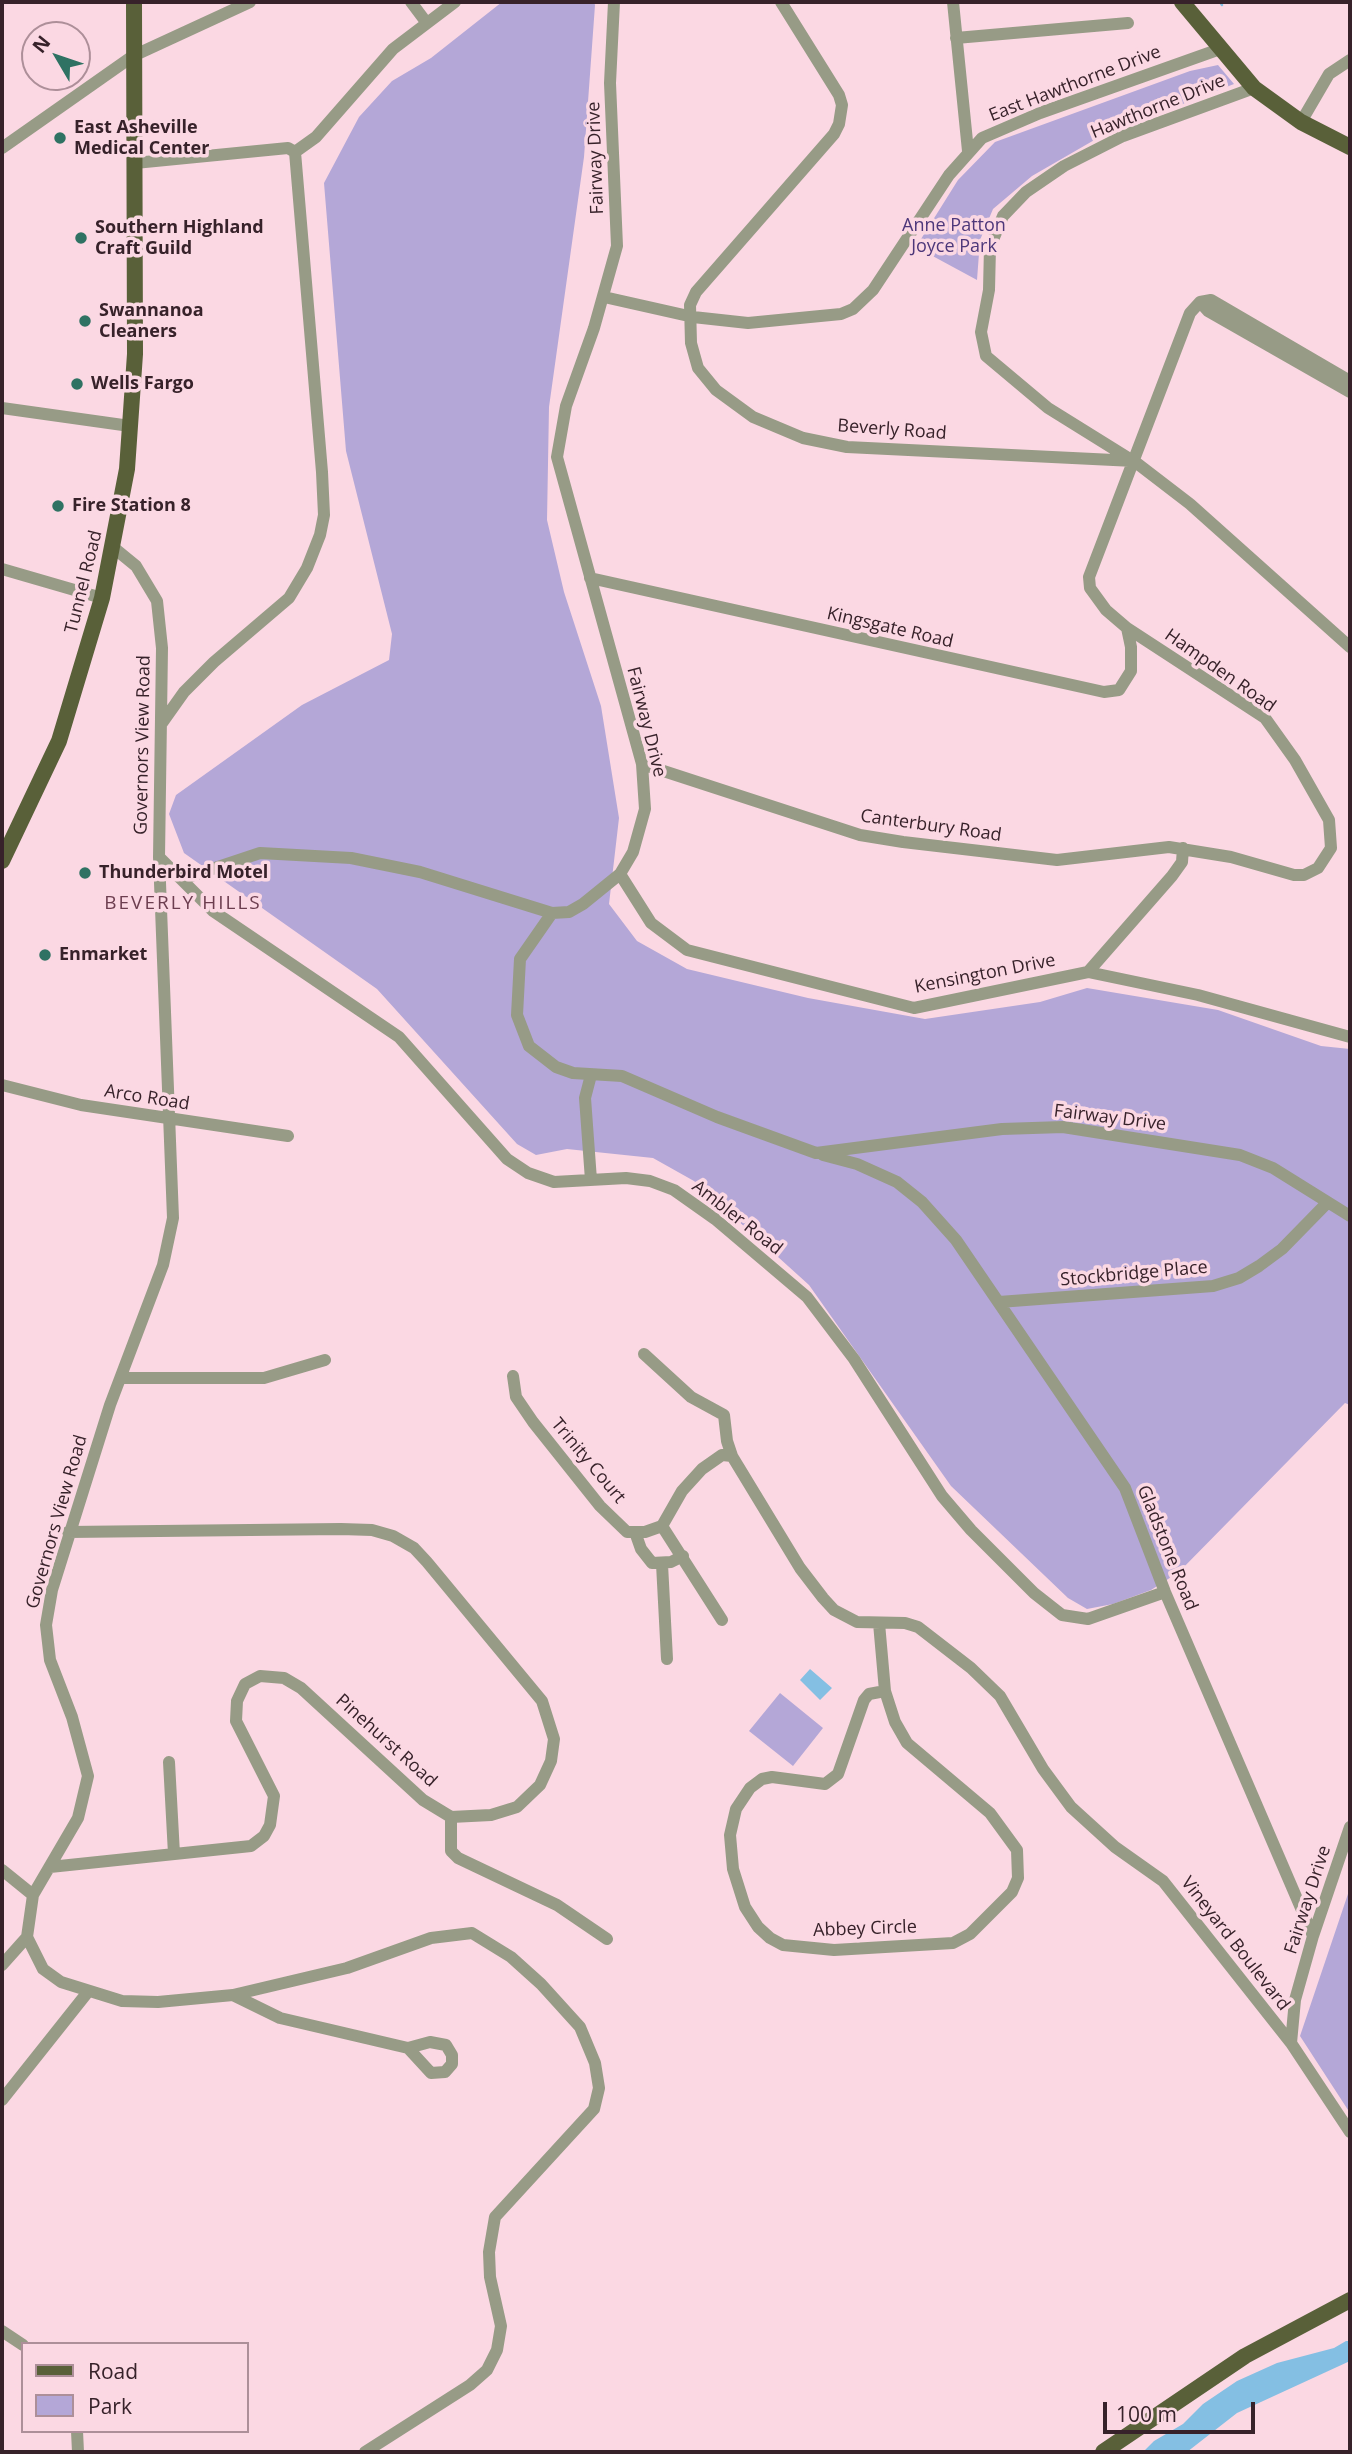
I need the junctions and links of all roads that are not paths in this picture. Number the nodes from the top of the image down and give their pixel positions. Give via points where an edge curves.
1 (134, 2) edge
2 (250, 2) edge
3 (411, 2) edge
4 (456, 2) edge
5 (614, 2) edge
6 (781, 2) edge
7 (953, 2) edge
8 (1182, 2) edge
9 (232, 6) edge
10 (426, 22) junction
11 (1128, 23) dead end
12 (956, 38) junction
13 (1220, 49) junction
14 (133, 56) junction
15 (1350, 60) edge
16 (1254, 88) junction
17 (1301, 122) junction
18 (1350, 147) edge
19 (2, 148) edge
20 (968, 151) junction
21 (295, 152) junction
22 (135, 163) junction
23 (604, 297) junction
24 (1200, 302) junction
25 (693, 317) junction
26 (1350, 381) edge
27 (1350, 392) edge
28 (2, 408) edge
29 (130, 426) junction
30 (1134, 461) junction
31 (114, 548) junction
32 (2, 569) edge
33 (590, 578) junction
34 (102, 598) junction
35 (1127, 628) junction
36 (1350, 647) edge
37 (162, 723) junction
38 (642, 765) junction
39 (1183, 848) junction
40 (159, 857) junction
41 (2, 861) edge
42 (620, 874) junction
43 (177, 875) junction
44 (552, 913) junction
45 (1088, 972) junction
46 (1350, 1037) edge
47 (591, 1076) junction
48 (2, 1085) edge
49 (170, 1121) junction
50 (288, 1136) dead end
51 (816, 1153) junction
52 (591, 1180) junction
53 (1327, 1203) junction
54 (1350, 1216) edge
55 (999, 1303) junction
56 (644, 1354) dead end
57 (325, 1360) dead end
58 (513, 1376) dead end
59 (121, 1378) junction
60 (732, 1455) junction
61 (662, 1526) junction
62 (68, 1532) junction
63 (635, 1532) junction
64 (682, 1556) junction
65 (662, 1564) junction
66 (1165, 1592) junction
67 (722, 1620) dead end
68 (879, 1623) junction
69 (667, 1659) dead end
70 (885, 1691) junction
71 (169, 1762) dead end
72 (451, 1816) junction
73 (1350, 1827) edge
74 (173, 1854) junction
75 (50, 1867) junction
76 (2, 1870) edge
77 (33, 1895) junction
78 (1313, 1936) junction
79 (27, 1937) junction
80 (607, 1939) dead end
81 (2, 1965) edge
82 (87, 1993) junction
83 (233, 1995) junction
84 (1291, 2043) junction
85 (408, 2048) dead end
86 (2, 2100) edge
87 (1350, 2132) edge
88 (1350, 2300) edge
89 (2, 2331) edge
90 (21, 2344) edge
91 (77, 2433) edge
92 (78, 2452) edge
93 (365, 2452) edge
94 (1103, 2452) edge

1 - 14 main road, Tunnel Road
2 - 9 street
3 - 10 street
4 - 10 street
5 - 23 street, Fairway Drive via 610,83 617,246
6 - 25 street, Beverly Road via 839,95 839,124 696,292 690,305
7 - 12 street
8 - 13 main road
9 - 14 street
10 - 21 street via 393,49 316,137
11 - 12 street
12 - 20 street
13 - 16 main road
13 - 20 street, East Hawthorne Drive via 1020,121 982,138
14 - 19 street
14 - 22 main road, Tunnel Road
15 - 17 street via 1329,74
16 - 17 main road
16 - 30 street, Hawthorne Drive via 1123,136 1063,166 1026,192 1003,216 989,247 989,290 981,332 986,356 1048,408
17 - 18 main road
20 - 25 street, East Hawthorne Drive via 873,290 853,309 823,317 748,323
21 - 22 street via 288,148
21 - 37 street via 320,444 324,515 320,536 289,598 214,662
22 - 29 main road, Tunnel Road via 135,354
23 - 25 street, East Hawthorne Drive
23 - 33 street, Fairway Drive via 566,405 557,457
24 - 26 street via 1211,300
24 - 27 street via 1208,311
24 - 30 street, Hampden Road via 1190,313
25 - 30 street, Beverly Road via 691,343 698,368 716,390 752,417 803,438 890,451
28 - 29 street
29 - 31 main road, Tunnel Road
30 - 35 street, Hampden Road via 1089,577 1090,588 1106,610
30 - 36 street via 1190,504
31 - 34 main road, Tunnel Road
31 - 37 street, Governors View Road via 136,566 157,601
32 - 34 street
33 - 35 street, Kingsgate Road via 1104,692 1119,690 1131,671
33 - 38 street, Fairway Drive
34 - 41 main road, Tunnel Road via 54,755
35 - 39 street, Hampden Road via 1265,718 1295,760 1332,830 1328,856 1304,875
37 - 40 street, Governors View Road
38 - 39 street, Canterbury Road via 860,835 903,842 1057,860
38 - 42 street, Fairway Drive via 645,797 640,834
39 - 45 street via 1182,862 1172,876
40 - 43 street, Ambler Road
40 - 49 street, Governors View Road
42 - 44 street, Fairway Drive via 583,904 569,912
42 - 45 street, Kensington Drive via 651,923 687,950 914,1008
43 - 44 street via 191,876 260,853 351,858 421,872
43 - 52 street, Ambler Road via 221,917 399,1037 517,1166 554,1182
44 - 47 street, Fairway Drive via 520,960 517,1015 521,1032 534,1052 556,1068
45 - 46 street, Kensington Drive via 1198,995
47 - 51 street, Fairway Drive via 622,1076
47 - 52 street via 585,1098
48 - 49 street, Arco Road
49 - 50 street, Arco Road
49 - 59 street, Governors View Road via 173,1217 169,1241
51 - 53 street, Fairway Drive via 1002,1129 1063,1127 1240,1155 1273,1168
51 - 55 street, Gladstone Road via 857,1164 910,1190 956,1240
52 - 66 street, Ambler Road via 638,1180 674,1190 807,1297 854,1359 942,1496 1025,1584 1062,1615 1088,1619
53 - 54 street, Fairway Drive
53 - 55 street, Stockbridge Place via 1259,1266 1213,1286
55 - 66 street, Gladstone Road via 1125,1488
56 - 60 street, Vineyard Boulevard via 691,1397 724,1415
57 - 59 street via 264,1378
58 - 63 street, Trinity Court via 516,1397 533,1422 600,1506 627,1532
59 - 62 street, Governors View Road
60 - 61 street via 722,1455 702,1469 682,1491
60 - 68 street, Vineyard Boulevard via 794,1559 823,1598 845,1617
61 - 63 street
61 - 64 street
62 - 72 street via 372,1530 414,1548 542,1701 554,1739 551,1761 540,1785 517,1807 491,1815
62 - 75 street, Governors View Road via 46,1625 50,1660 88,1776 78,1818
63 - 65 street via 645,1557
64 - 65 street
64 - 67 street
65 - 69 street
66 - 78 street, Gladstone Road
68 - 70 street, Abbey Circle
68 - 84 street, Vineyard Boulevard via 918,1627 1000,1696 1071,1807 1115,1847 1163,1881
70 - 70 street, Abbey Circle via 907,1744 990,1813 1017,1850 1018,1878 1012,1892 953,1943 834,1950 783,1945 770,1938 745,1907 733,1869 730,1835 736,1809 762,1779 825,1784 838,1774 864,1700 869,1694
71 - 74 street
72 - 74 street, Pinehurst Road via 423,1800 301,1688 284,1678 260,1676 245,1684 237,1702 236,1721 274,1796 270,1825 251,1846
72 - 80 street via 451,1851 458,1858 557,1905
73 - 78 street, Fairway Drive
74 - 75 street, Pinehurst Road
75 - 77 street, Governors View Road
76 - 77 street
77 - 79 street, Governors View Road
78 - 84 street, Fairway Drive via 1295,2000
79 - 81 street
79 - 82 street via 43,1969
82 - 83 street via 122,2001 158,2002
82 - 86 street
83 - 85 street via 280,2018
83 - 93 street via 346,1969 431,1938 472,1933 511,1956 562,2005 580,2027 595,2063 599,2088 594,2109 495,2217 490,2277 501,2326 498,2350 487,2370
84 - 87 street
88 - 94 main road via 1245,2356
89 - 90 street
91 - 92 street

